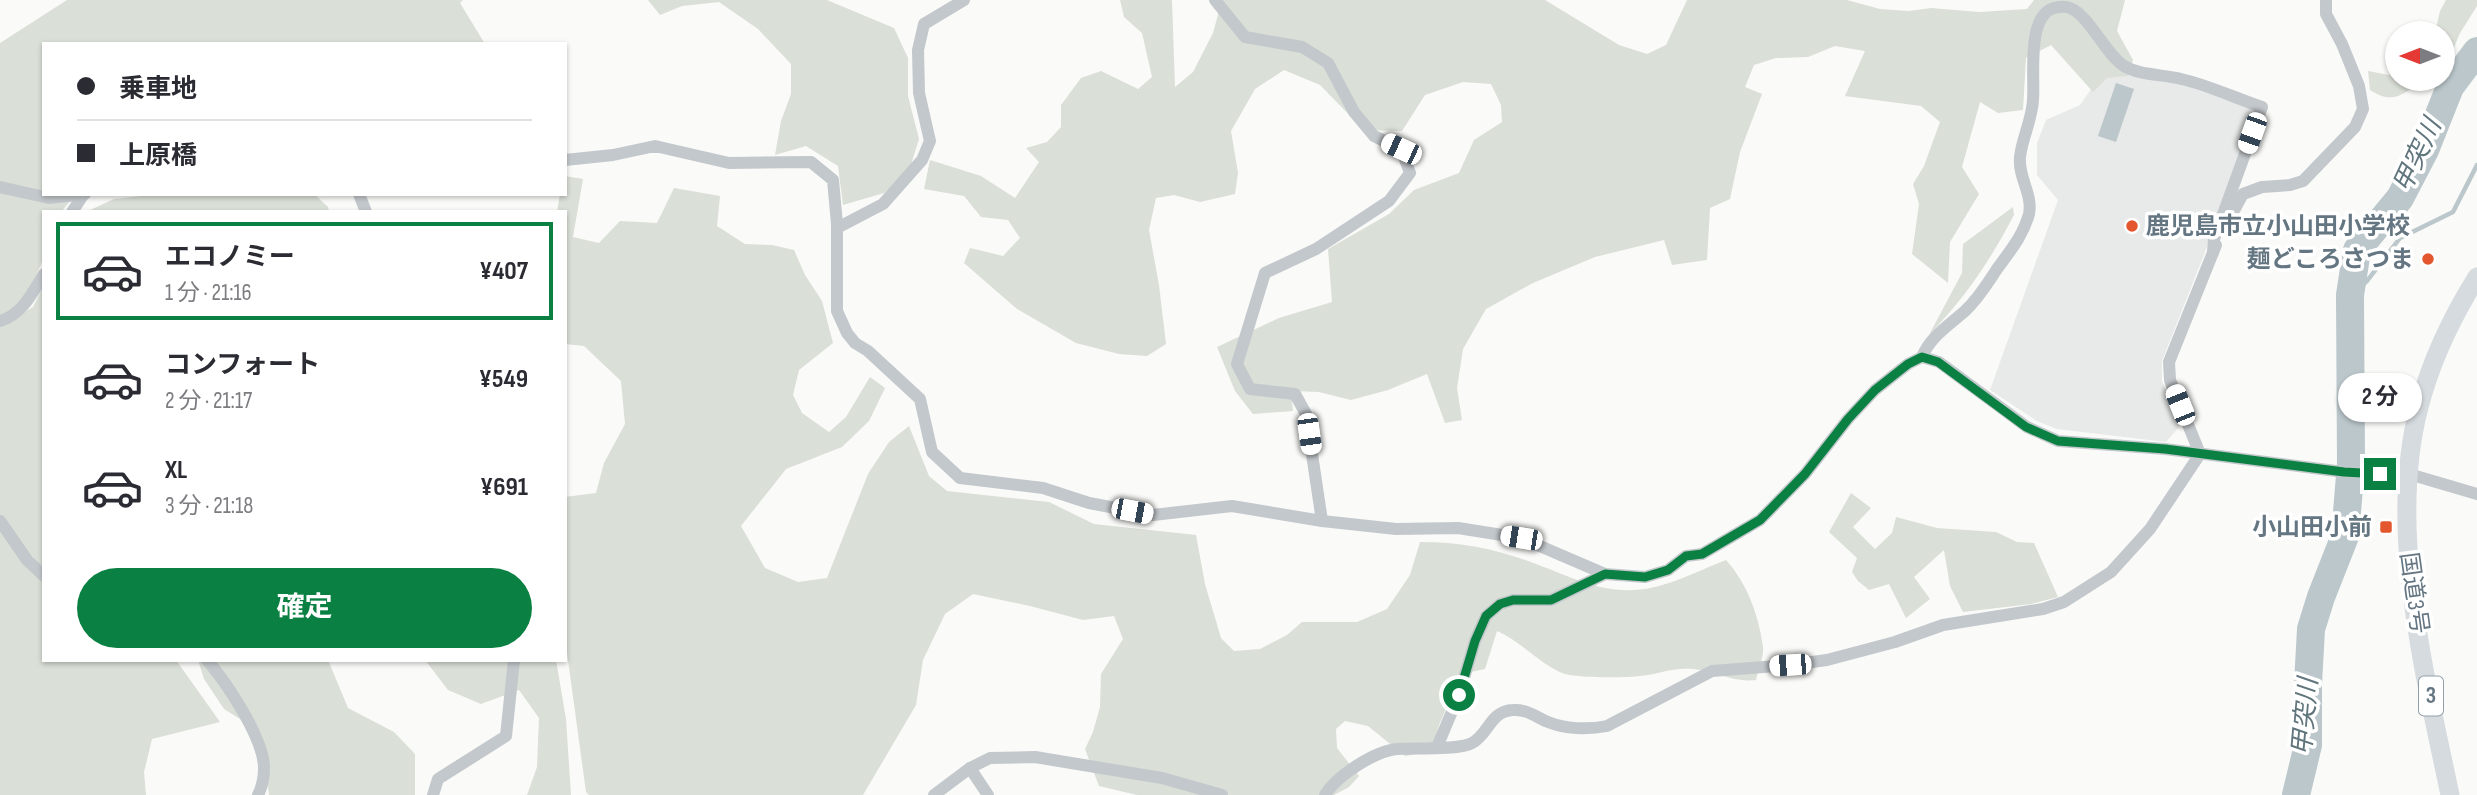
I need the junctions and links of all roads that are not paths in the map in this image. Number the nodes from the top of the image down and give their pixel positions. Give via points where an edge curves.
1 (964, 0) edge
2 (1215, 0) edge
3 (2326, 0) edge
4 (567, 160) edge
5 (0, 187) edge
6 (73, 196) edge
7 (837, 228) junction
8 (2213, 252) junction
9 (42, 277) edge
10 (2477, 277) edge
11 (0, 321) edge
12 (1922, 357) junction
13 (2200, 454) junction
14 (2410, 474) junction
15 (2477, 494) edge
16 (1322, 521) junction
17 (0, 522) edge
18 (42, 574) edge
19 (1605, 574) junction
20 (209, 662) edge
21 (514, 662) edge
22 (1437, 747) junction
23 (970, 768) junction
24 (258, 795) edge
25 (433, 795) edge
26 (934, 795) edge
27 (988, 795) edge
28 (1222, 795) edge
29 (1325, 795) edge
30 (2450, 795) edge

1 - 7 street via 924,24 918,50 919,93 930,141 922,160 883,204
2 - 16 street via 1245,37 1302,47 1328,63 1354,113 1374,136 1401,149 1410,173 1389,201 1316,249 1265,273 1237,364 1250,389 1295,394 1306,414
3 - 8 street via 2326,14 2359,86 2363,109 2355,127 2303,181 2243,194
4 - 7 street via 655,146 729,163 811,162 833,180
5 - 6 street via 50,198
7 - 16 street via 837,311 847,333 920,399 932,452 960,478 1043,488 1089,503 1153,515 1232,506
8 - 12 street via 2262,107 2181,79 2124,66 2069,8 2046,10 2039,18 2033,102 2020,158 2029,213 2015,247 1987,286 1927,344
8 - 13 street via 2169,362 2169,380
9 - 11 street via 27,302
10 - 14 highway, 国道3号 / 3 via 2434,360 2419,407
12 - 13 street via 1938,362 2026,427 2058,441
12 - 19 street via 1875,390 1760,520 1702,554 1686,556 1668,570 1645,577
13 - 14 street via 2344,472
13 - 22 street via 2143,538 2111,572 2064,602 1942,625 1827,660 1712,671 1598,728 1560,726 1524,711 1508,711 1498,715 1473,743
14 - 15 street
14 - 30 highway, 国道3号 / 3 via 2407,541 2412,598
16 - 19 street via 1396,529 1458,528 1521,538
17 - 18 street
19 - 22 street via 1551,600 1500,604 1486,616
20 - 24 street via 243,712 259,746 264,766
21 - 25 street via 506,736 438,779
22 - 29 street via 1387,750 1358,766
23 - 26 street
23 - 27 street
23 - 28 street via 990,758 1035,757 1162,778

